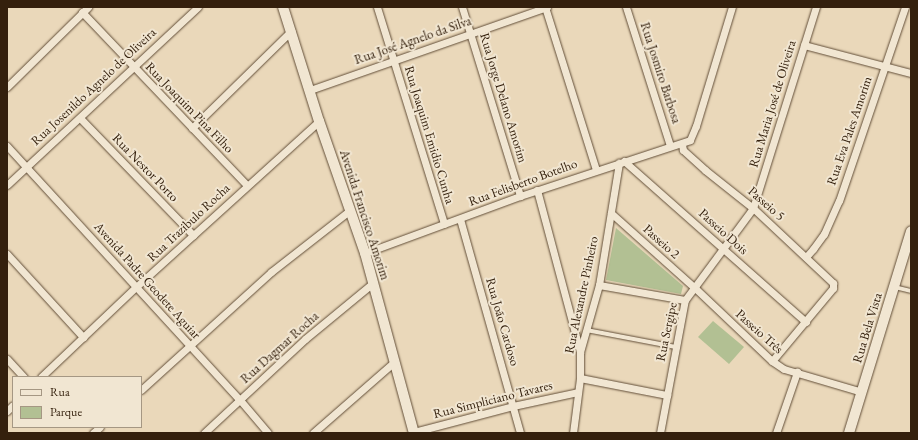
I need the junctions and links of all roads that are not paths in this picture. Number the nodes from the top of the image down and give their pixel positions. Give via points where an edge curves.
1 (198, 7) edge
2 (283, 7) edge
3 (377, 7) edge
4 (462, 7) edge
5 (546, 7) edge
6 (626, 7) edge
7 (732, 7) edge
8 (816, 7) edge
9 (905, 7) edge
10 (85, 10) edge
11 (291, 31) junction
12 (471, 34) junction
13 (804, 45) junction
14 (394, 60) junction
15 (885, 66) junction
16 (133, 67) junction
17 (911, 73) edge
18 (7, 87) edge
19 (310, 90) junction
20 (80, 118) junction
21 (319, 121) junction
22 (192, 128) junction
23 (682, 144) junction
24 (7, 146) edge
25 (670, 146) junction
26 (621, 162) junction
27 (27, 166) junction
28 (596, 170) junction
29 (7, 185) edge
30 (247, 185) junction
31 (537, 190) junction
32 (520, 196) junction
33 (753, 208) junction
34 (349, 211) junction
35 (610, 213) junction
36 (460, 219) junction
37 (444, 224) junction
38 (911, 231) edge
39 (193, 235) junction
40 (724, 249) junction
41 (364, 253) junction
42 (7, 254) edge
43 (806, 257) junction
44 (373, 283) junction
45 (599, 285) junction
46 (894, 286) junction
47 (136, 287) junction
48 (695, 288) junction
49 (911, 291) edge
50 (685, 300) junction
51 (806, 322) junction
52 (587, 330) junction
53 (84, 337) junction
54 (191, 346) junction
55 (676, 347) junction
56 (580, 352) junction
57 (7, 359) edge
58 (394, 362) junction
59 (772, 362) junction
60 (797, 372) junction
61 (23, 376) edge
62 (42, 376) edge
63 (580, 378) junction
64 (142, 389) edge
65 (578, 392) junction
66 (862, 392) junction
67 (667, 395) junction
68 (240, 400) junction
69 (512, 406) junction
70 (414, 432) edge
71 (204, 433) edge
72 (268, 433) edge
73 (313, 433) edge
74 (520, 433) edge
75 (572, 433) edge
76 (660, 433) edge
77 (776, 433) edge
78 (848, 433) edge

1 - 16 street, Rua Josenildo Agnelo de Oliveira
2 - 11 main road, Avenida Francisco Amorim
3 - 14 street, Rua Joaquim Emidio Cunha
4 - 12 street, Rua Jorge Delano Amorim
5 - 12 street, Rua José Agnelo da Silva
5 - 28 street
6 - 25 street, Rua Josmiro Barbosa
7 - 23 street, Rua Felisberto Botelho via 696,126 690,140
8 - 13 street, Rua Maria José de Oliveira
9 - 15 street, Rua Eva Pales Amorim
10 - 16 street, Rua Joaquim Pina Filho
10 - 18 street
11 - 19 main road, Avenida Francisco Amorim
11 - 22 street
12 - 14 street, Rua José Agnelo da Silva
12 - 32 street, Rua Jorge Delano Amorim
13 - 15 street
13 - 33 street, Rua Maria José de Oliveira
14 - 19 street, Rua José Agnelo da Silva
14 - 37 street, Rua Joaquim Emidio Cunha
15 - 17 street
15 - 43 street, Rua Eva Pales Amorim via 839,200 824,234
16 - 20 street, Rua Josenildo Agnelo de Oliveira
16 - 22 street, Rua Joaquim Pina Filho
19 - 21 main road, Avenida Francisco Amorim
20 - 27 street, Rua Josenildo Agnelo de Oliveira
20 - 39 street, Rua Nestor Porto
21 - 30 street, Rua Trazibulo Rocha
21 - 34 main road, Avenida Francisco Amorim
22 - 30 street, Rua Joaquim Pina Filho
23 - 25 street, Rua Felisberto Botelho
23 - 33 street, Passeio 5 via 684,150 705,170
24 - 27 street, Avenida Padre Geodete Aguiar
25 - 26 street, Rua Felisberto Botelho
26 - 28 street, Rua Felisberto Botelho
26 - 35 street, Rua Alexandre Pinheiro
26 - 40 street, Passeio Dois
27 - 29 street, Rua Josenildo Agnelo de Oliveira
27 - 47 street, Avenida Padre Geodete Aguiar
28 - 31 street, Rua Felisberto Botelho
30 - 39 street, Rua Trazibulo Rocha
31 - 32 street, Rua Felisberto Botelho
31 - 56 street
32 - 36 street, Rua Felisberto Botelho
33 - 40 street, Rua Sergipe
33 - 43 street, Passeio 5
34 - 41 main road, Avenida Francisco Amorim
34 - 54 street via 271,272
35 - 45 street, Rua Alexandre Pinheiro
35 - 48 street, Passeio 2
36 - 37 street, Rua Felisberto Botelho
36 - 69 street, Rua João Cardoso
37 - 41 street, Rua Felisberto Botelho
38 - 46 main road, Rua Bela Vista
39 - 47 street, Rua Trazibulo Rocha
40 - 48 street, Rua Sergipe
40 - 51 street, Passeio Dois
41 - 44 main road, Avenida Francisco Amorim
42 - 53 street
43 - 51 street, Passeio 5 via 834,285
44 - 58 main road, Avenida Francisco Amorim
44 - 68 street, Rua Dagmar Rocha via 305,339
45 - 50 street
45 - 52 street, Rua Alexandre Pinheiro
46 - 49 lane
46 - 66 main road, Rua Bela Vista
47 - 53 street, Rua Trazibulo Rocha
47 - 54 street, Avenida Padre Geodete Aguiar
48 - 50 street, Rua Sergipe
48 - 59 street, Passeio Três
50 - 55 street, Rua Sergipe
51 - 59 street
52 - 55 lane
52 - 56 street, Rua Alexandre Pinheiro
53 - 62 street, Rua Trazibulo Rocha
54 - 64 street
54 - 68 street, Avenida Padre Geodete Aguiar
55 - 67 street, Rua Sergipe
56 - 63 street, Rua Alexandre Pinheiro
57 - 61 street
58 - 70 main road, Avenida Francisco Amorim
58 - 73 street
59 - 60 street, Passeio Três via 784,369
60 - 66 street, Passeio Três
60 - 77 street
63 - 65 street, Rua Alexandre Pinheiro
63 - 67 street
65 - 69 street, Rua Simpliciano Tavares
65 - 75 street, Rua Alexandre Pinheiro
66 - 78 main road, Rua Bela Vista
67 - 76 street, Rua Sergipe
68 - 71 street, Rua Dagmar Rocha
68 - 72 street, Avenida Padre Geodete Aguiar
69 - 70 street, Rua Simpliciano Tavares
69 - 74 street, Rua João Cardoso

